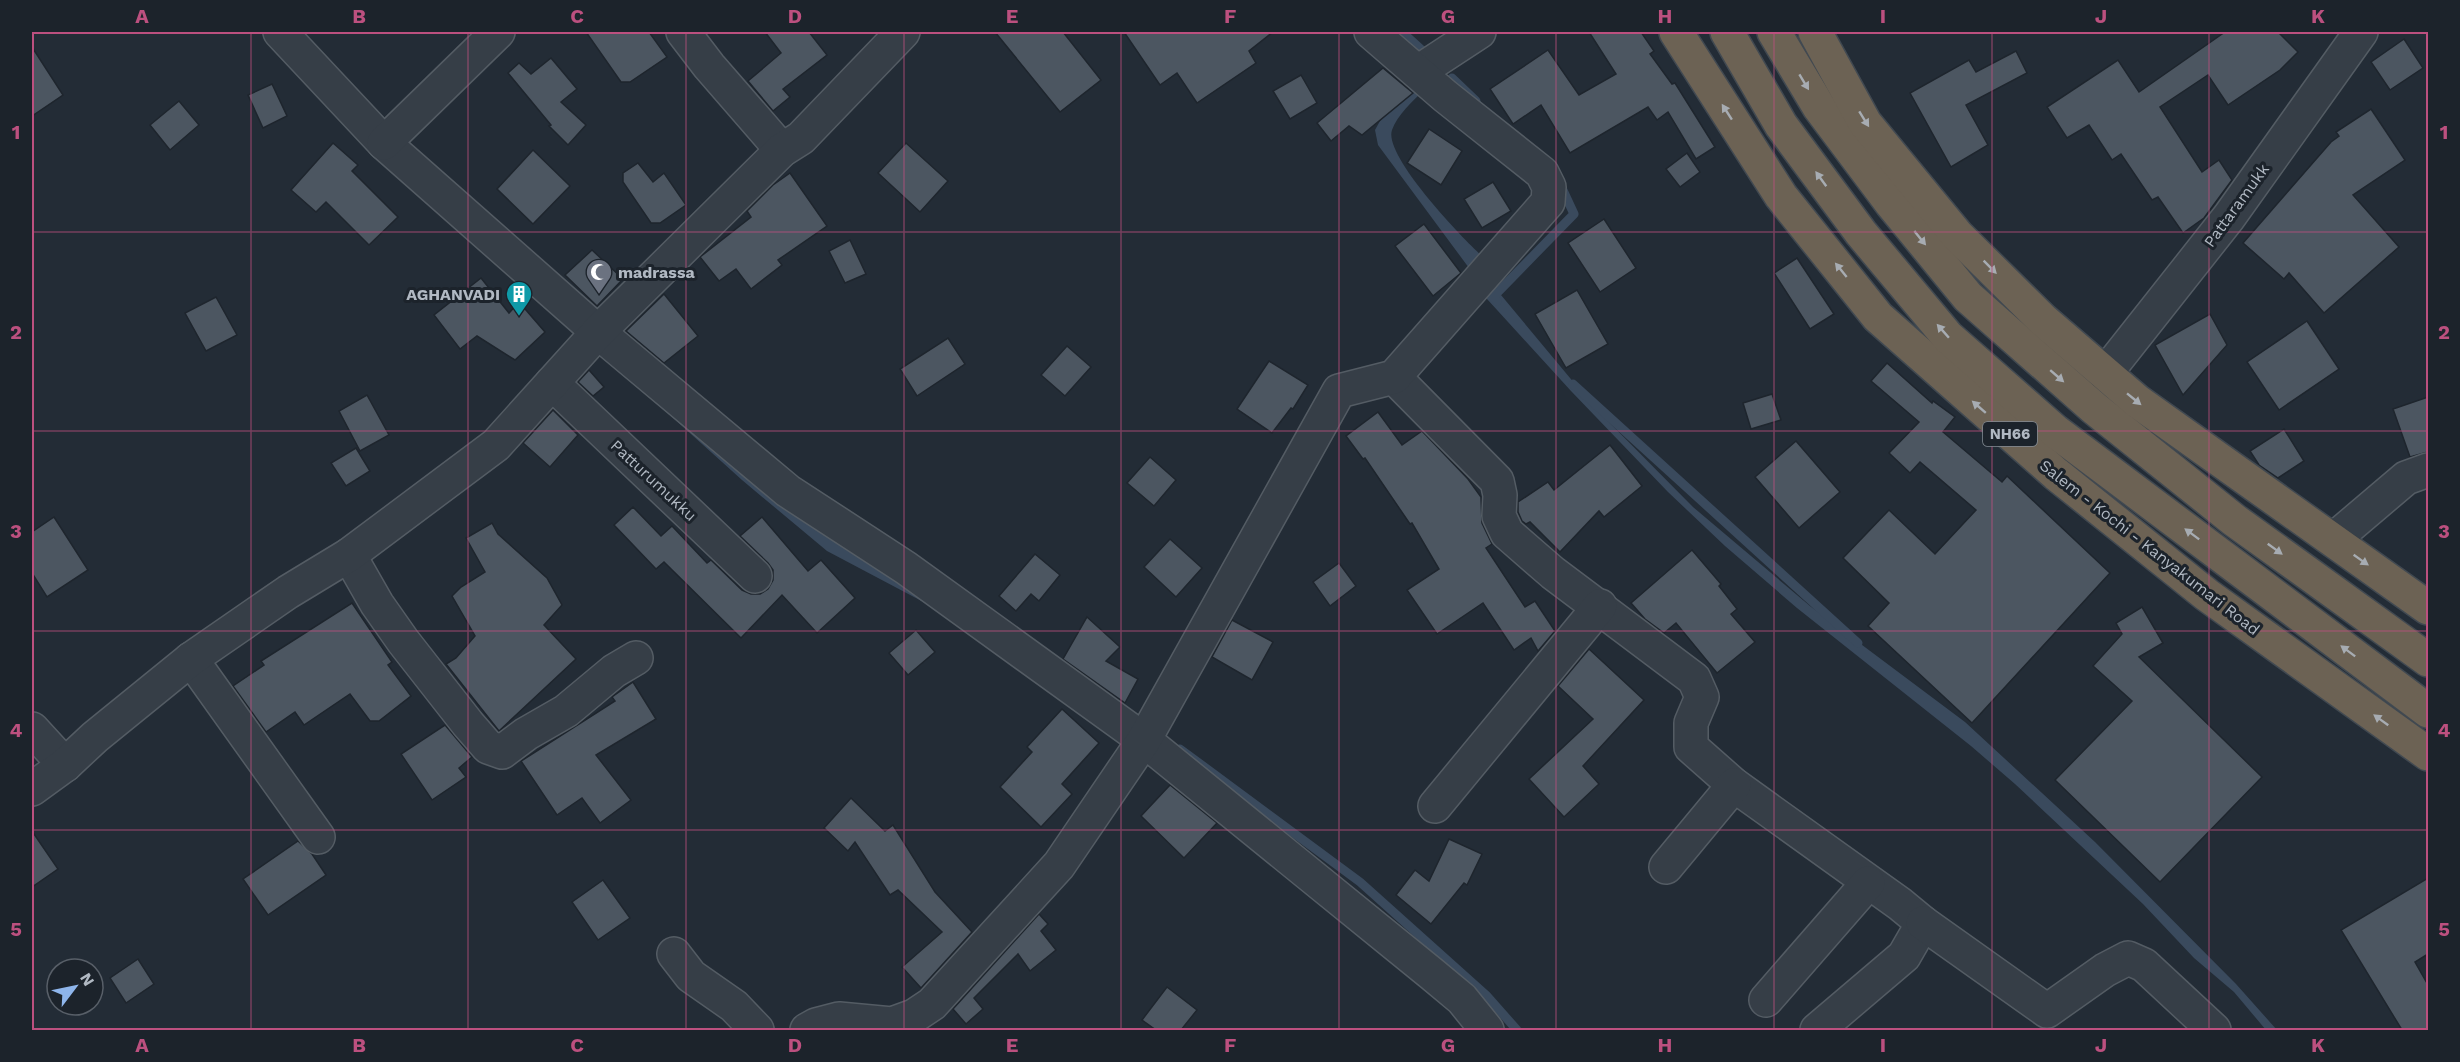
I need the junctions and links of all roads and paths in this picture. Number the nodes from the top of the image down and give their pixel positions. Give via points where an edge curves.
1 (280, 32) edge
2 (498, 32) edge
3 (683, 32) edge
4 (903, 32) edge
5 (1371, 32) edge
6 (1479, 32) edge
7 (1676, 32) edge
8 (1727, 32) edge
9 (1774, 32) edge
10 (1815, 32) edge
11 (2361, 32) edge
12 (1418, 72) junction
13 (384, 143) junction
14 (782, 150) junction
15 (598, 332) junction
16 (2105, 374) junction
17 (1395, 377) junction
18 (552, 383) junction
19 (2428, 470) edge
20 (2333, 540) junction
21 (349, 555) junction
22 (755, 576) dead end
23 (1600, 606) junction
24 (2428, 608) edge
25 (636, 658) dead end
26 (191, 659) junction
27 (2428, 660) edge
28 (2428, 711) edge
29 (32, 729) edge
30 (1144, 740) junction
31 (2428, 754) edge
32 (65, 765) junction
33 (1734, 785) junction
34 (32, 789) edge
35 (1435, 806) dead end
36 (318, 837) dead end
37 (1665, 867) dead end
38 (1869, 883) junction
39 (1923, 923) junction
40 (674, 954) dead end
41 (1766, 1000) dead end
42 (757, 1030) edge
43 (807, 1030) edge
44 (1487, 1030) edge
45 (1817, 1030) edge
46 (2214, 1030) edge

1 - 13 street
2 - 13 street
3 - 14 street
4 - 14 street via 801,138
5 - 12 street
6 - 12 street
31 -> 7 highway, Salem - Kochi - Kanyakumari Road / NH66 via 2198,588 2056,474 1878,316 1781,196
28 -> 8 highway via 2055,431 1948,337 1861,233 1781,125
9 -> 27 highway via 1819,107 1968,297 2094,408 2234,520
10 -> 16 highway via 1865,123 1957,235 2043,320
11 - 16 street, Pattaramukk via 2229,217
12 - 17 street via 1542,173 1549,187 1548,202
13 - 15 street
14 - 15 street
15 - 18 street
15 - 30 street via 788,491 906,568
16 -> 20 highway via 2146,408
17 - 23 street via 1497,480 1499,516 1507,533 1553,573
17 - 30 street via 1339,391
18 - 21 street via 496,445
18 - 22 street, Patturumukku
19 - 20 street via 2406,478
20 -> 24 highway
21 - 25 street via 403,641 488,747 502,752 566,711
21 - 26 street
23 - 33 street via 1694,679 1702,697 1690,723 1691,747
23 - 35 street
26 - 32 street
26 - 36 street
29 - 32 street
30 - 43 street via 1059,865 932,1004 892,1024 839,1019
30 - 44 street via 1462,999
32 - 34 street
33 - 37 street
33 - 38 street
38 - 39 street
38 - 41 street
39 - 45 street via 1904,956
39 - 46 street via 2048,1011 2105,969 2128,958 2144,965
40 - 42 street via 691,976 734,1006

